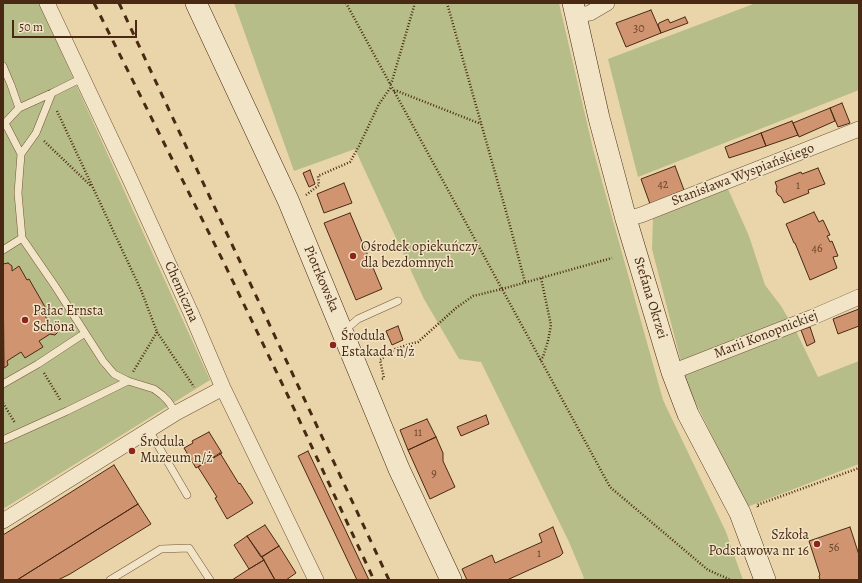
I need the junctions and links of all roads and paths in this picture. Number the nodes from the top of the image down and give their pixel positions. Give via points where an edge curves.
1 (47, 3) edge
2 (196, 3) edge
3 (346, 3) edge
4 (415, 3) edge
5 (447, 3) edge
6 (607, 3) edge
7 (574, 9) edge
8 (3, 66) edge
9 (82, 78) junction
10 (390, 86) junction
11 (394, 92) junction
12 (52, 93) junction
13 (19, 108) junction
14 (481, 124) junction
15 (859, 129) edge
16 (36, 133) junction
17 (21, 154) junction
18 (93, 187) junction
19 (289, 203) junction
20 (626, 219) junction
21 (22, 238) junction
22 (3, 250) edge
23 (612, 258) dead end
24 (541, 278) junction
25 (525, 282) junction
26 (502, 289) junction
27 (859, 297) edge
28 (398, 301) dead end
29 (342, 329) junction
30 (157, 332) junction
31 (85, 333) junction
32 (540, 360) junction
33 (38, 364) junction
34 (672, 372) junction
35 (380, 380) dead end
36 (128, 381) junction
37 (3, 384) edge
38 (223, 388) junction
39 (200, 399) junction
40 (3, 403) edge
41 (67, 411) junction
42 (176, 413) junction
43 (149, 430) junction
44 (21, 432) junction
45 (3, 440) edge
46 (859, 468) edge
47 (187, 494) dead end
48 (757, 506) dead end
49 (3, 521) edge
50 (110, 580) edge
51 (210, 580) edge
52 (316, 580) edge
53 (451, 580) edge
54 (731, 580) edge
55 (765, 580) edge

1 - 9 street, Chemiczna
2 - 19 street, Piotrkowska
3 - 10 path
4 - 10 path
5 - 14 path
6 - 7 street via 590,12
7 - 20 street, Stefana Okrzei
8 - 13 lane
9 - 12 lane
9 - 38 street, Chemiczna
10 - 11 path
10 - 19 path via 350,162 318,176 319,185
11 - 14 path
11 - 26 path
12 - 13 lane
12 - 16 lane
12 - 18 path via 59,116
13 - 17 lane via 5,123
14 - 25 path
15 - 20 street, Stanisława Wyspiańskiego
16 - 17 lane
16 - 18 path
17 - 21 lane via 18,194
18 - 30 path via 141,290
19 - 29 street, Piotrkowska
20 - 34 street, Stefana Okrzei
21 - 22 lane
21 - 31 lane
23 - 24 path
24 - 25 path
24 - 32 path via 551,325
25 - 26 path
26 - 32 path
26 - 35 path via 473,296 418,342 395,349 380,360 384,378
27 - 34 street, Marii Konopnickiej
28 - 29 lane
29 - 53 street, Piotrkowska via 399,468
30 - 36 path
30 - 39 path via 186,373
31 - 33 lane
31 - 36 lane via 114,374
32 - 54 path via 610,487 708,570
33 - 37 lane
33 - 41 path
34 - 55 street, Stefana Okrzei via 688,414 740,513
36 - 41 lane
36 - 42 lane via 162,395
38 - 39 street
38 - 52 street, Chemiczna
39 - 42 street
40 - 44 path
41 - 44 lane
42 - 43 street
43 - 47 lane
43 - 49 street
44 - 45 lane
46 - 48 path
50 - 51 lane via 161,549 189,548

